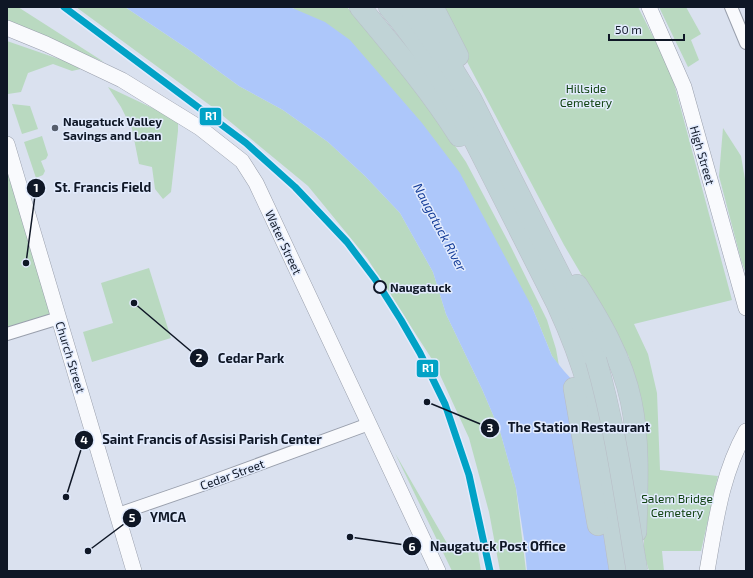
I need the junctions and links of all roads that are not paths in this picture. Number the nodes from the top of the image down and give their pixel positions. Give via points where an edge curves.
1 (360, 7) edge
2 (389, 7) edge
3 (409, 7) edge
4 (433, 7) edge
5 (649, 7) edge
6 (731, 7) edge
7 (7, 28) edge
8 (746, 44) edge
9 (7, 144) edge
10 (505, 165) junction
11 (508, 206) junction
12 (530, 215) junction
13 (746, 308) edge
14 (59, 318) junction
15 (7, 334) edge
16 (582, 364) junction
17 (369, 424) junction
18 (746, 431) edge
19 (118, 514) junction
20 (134, 571) edge
21 (438, 571) edge
22 (606, 571) edge
23 (620, 571) edge
24 (636, 571) edge
25 (707, 571) edge

1 - 11 highway via 430,92
2 - 11 highway via 443,82
3 - 10 highway via 456,74
4 - 10 highway via 482,104
5 - 13 street, High Street via 684,86
6 - 8 street
7 - 17 street, Water Street via 122,80 200,128 242,161 256,183
9 - 14 street, Church Street
10 - 12 highway
11 - 16 highway
12 - 16 highway via 572,298
12 - 24 highway via 604,328 627,384 636,441
14 - 15 street
14 - 19 street, Church Street
16 - 22 highway via 578,407
16 - 23 highway via 597,425
16 - 24 highway, bridge via 605,391
17 - 19 street, Cedar Street
17 - 21 street, Water Street
18 - 25 street via 725,479
19 - 20 street, Church Street

